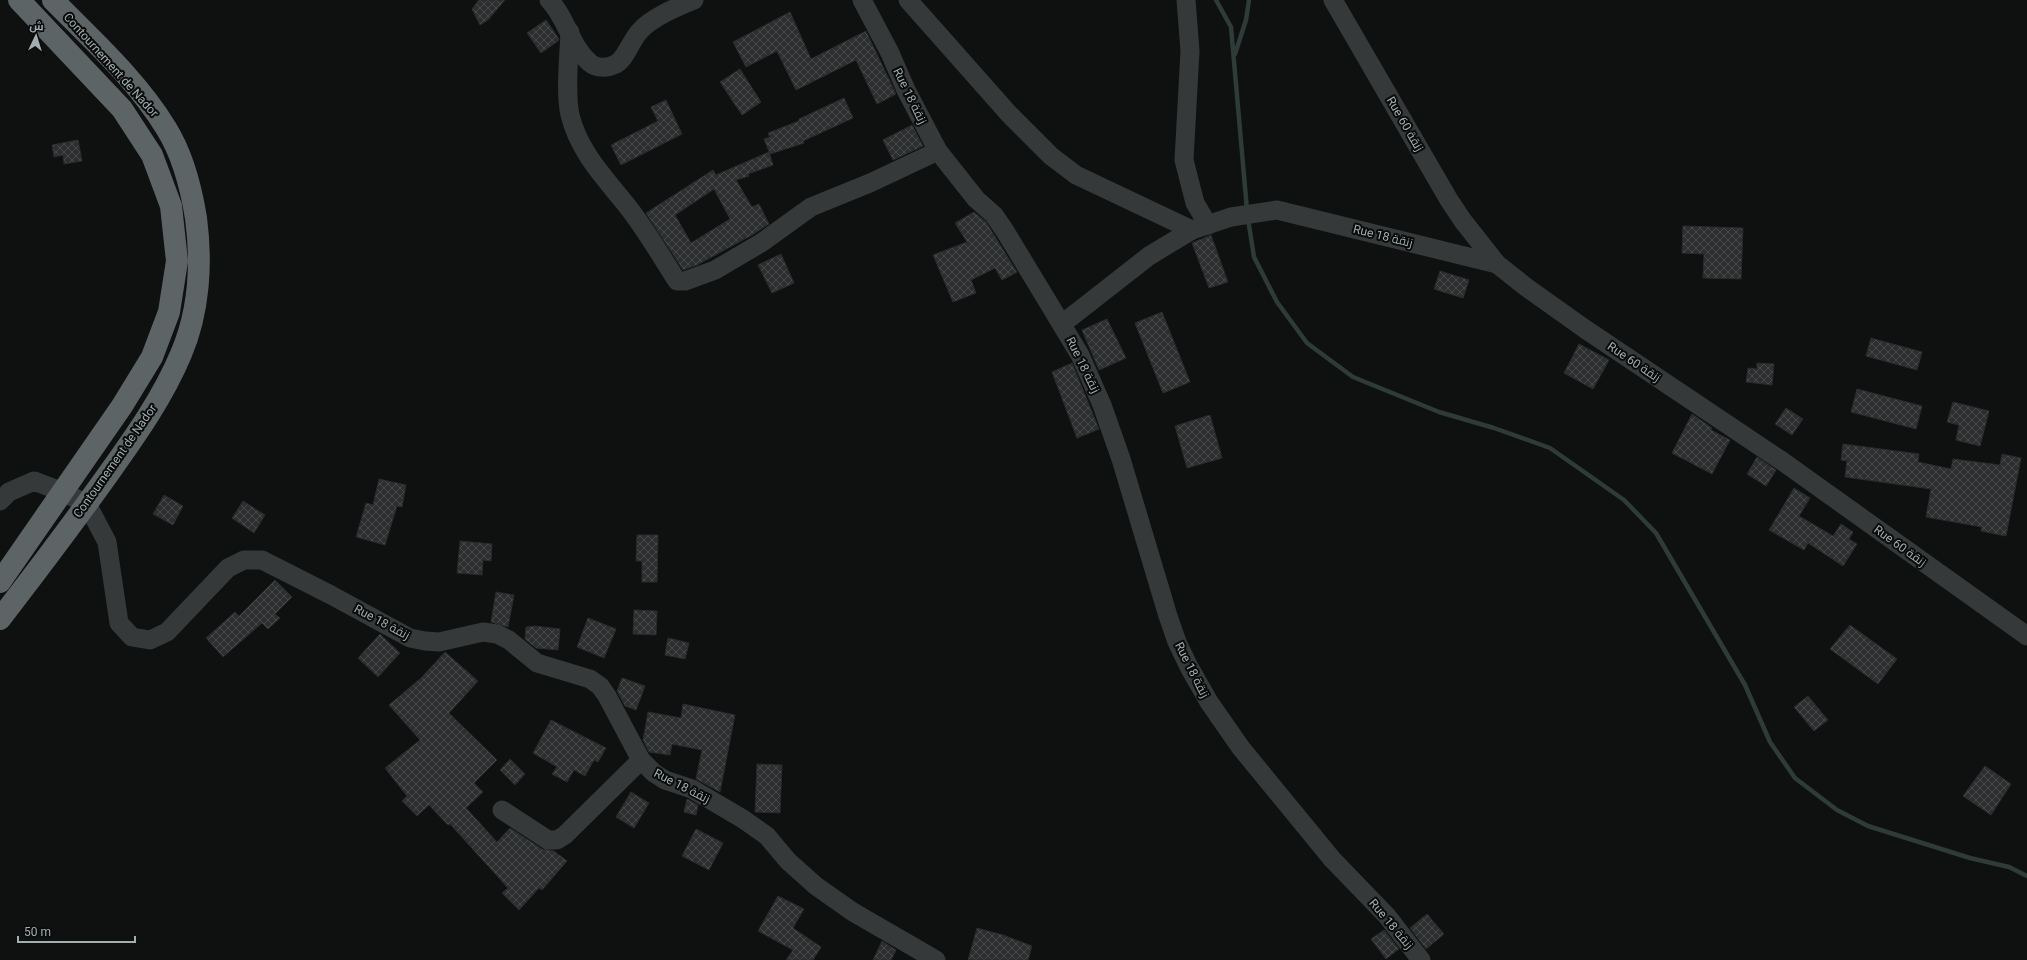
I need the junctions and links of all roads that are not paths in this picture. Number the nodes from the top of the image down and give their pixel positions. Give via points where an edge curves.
1 (19, 0) edge
2 (53, 0) edge
3 (549, 0) edge
4 (694, 0) edge
5 (862, 0) edge
6 (908, 0) edge
7 (1186, 0) edge
8 (1334, 0) edge
9 (570, 32) junction
10 (938, 152) junction
11 (1200, 228) junction
12 (1497, 264) junction
13 (1062, 324) junction
14 (64, 492) junction
15 (0, 501) edge
16 (87, 504) junction
17 (0, 582) edge
18 (0, 619) edge
19 (2027, 636) edge
20 (641, 760) junction
21 (502, 810) dead end
22 (936, 960) edge
23 (1420, 960) edge

1 - 14 highway, Contournement de Nador via 122,109 152,155 171,206 177,260 169,312 152,357
2 - 16 highway, Contournement de Nador via 137,90 167,130 188,180 198,239 198,283 195,304 181,354 140,430
3 - 9 street
4 - 9 street via 665,13 639,31 617,64 604,68 591,64 574,44
5 - 10 street, Rue 18 زنقة
6 - 11 street via 1009,114 1051,156 1076,175
7 - 11 street via 1190,50 1184,160
8 - 12 street, Rue 60 زنقة via 1449,200
9 - 10 street via 570,113 577,138 601,175 650,237 677,281 685,282 715,270 761,243 811,207
10 - 13 street, Rue 18 زنقة via 976,199 994,215
11 - 12 street, Rue 18 زنقة via 1231,217 1277,210
11 - 13 street, Rue 18 زنقة via 1149,256
12 - 19 street, Rue 60 زنقة via 1585,329 1782,461
13 - 23 street, Rue 18 زنقة via 1080,355 1102,405 1121,459 1168,616 1189,667 1209,702 1241,748 1332,859 1387,916
14 - 15 street via 34,481 9,492
14 - 16 street
14 - 17 highway, Contournement de Nador
16 - 18 highway, Contournement de Nador
16 - 20 street, Rue 18 زنقة via 107,542 119,623 132,636 150,640 167,632 228,568 244,560 262,560 410,638 439,642 483,632 497,634 509,640 537,663 590,679 600,686 607,696
20 - 21 street via 557,840 548,840
20 - 22 street, Rue 18 زنقة via 665,780 692,789 743,819 767,836 788,861 816,886 854,912

